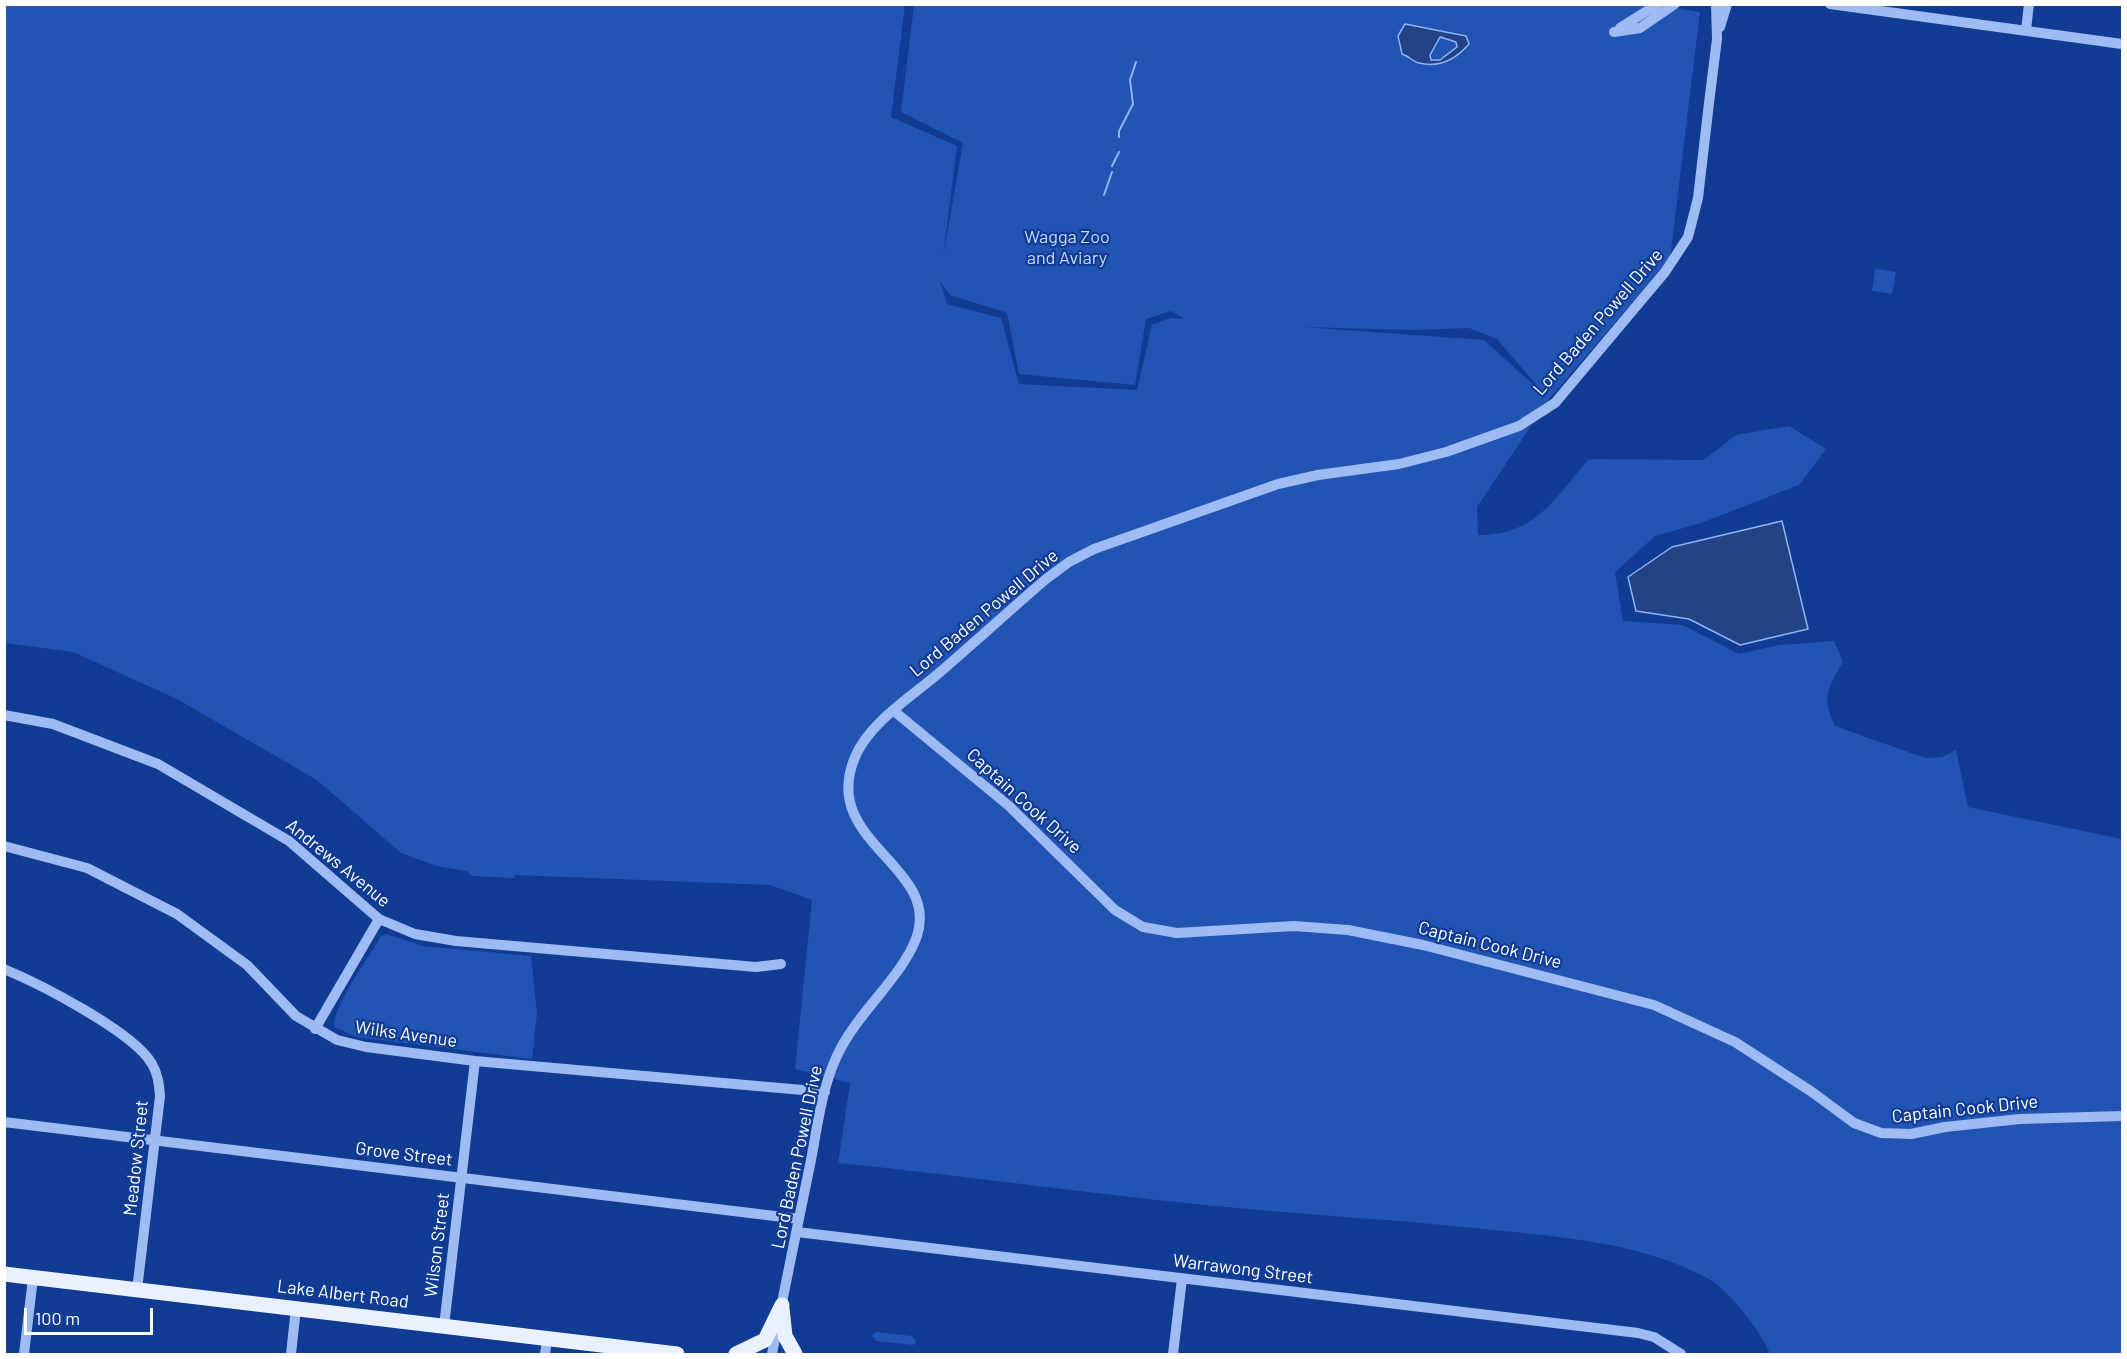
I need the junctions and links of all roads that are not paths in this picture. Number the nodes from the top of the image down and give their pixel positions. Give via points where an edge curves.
1 (1658, 4) edge
2 (1675, 4) edge
3 (1716, 4) edge
4 (1727, 4) edge
5 (1830, 4) edge
6 (2029, 4) edge
7 (1884, 8) edge
8 (2026, 30) junction
9 (1717, 39) junction
10 (2122, 44) edge
11 (894, 711) junction
12 (4, 715) edge
13 (4, 846) edge
14 (380, 919) junction
15 (781, 964) dead end
16 (4, 969) edge
17 (315, 1029) junction
18 (476, 1060) junction
19 (825, 1092) junction
20 (2122, 1116) edge
21 (4, 1122) edge
22 (156, 1141) junction
23 (462, 1178) junction
24 (799, 1219) junction
25 (797, 1232) junction
26 (4, 1274) edge
27 (33, 1278) junction
28 (1182, 1279) junction
29 (137, 1290) junction
30 (782, 1305) junction
31 (296, 1308) junction
32 (444, 1326) junction
33 (546, 1338) junction
34 (24, 1354) edge
35 (291, 1354) edge
36 (544, 1354) edge
37 (677, 1354) edge
38 (736, 1354) edge
39 (772, 1354) edge
40 (795, 1354) edge
41 (1173, 1354) edge
42 (1681, 1354) edge

1 - 2 street via 1614,32 1640,28
3 - 9 street, Lord Baden Powell Drive
4 - 9 street, Lord Baden Powell Drive
5 - 7 street
6 - 8 street
7 - 8 street
8 - 10 street
9 - 11 street, Lord Baden Powell Drive via 1698,198 1688,237 1665,272 1555,403 1519,426 1446,452 1278,484 1094,549 1046,579
11 - 19 street, Lord Baden Powell Drive via 864,741 855,758 850,796 862,832 902,874 915,894 920,920 918,934 906,958 844,1042
11 - 20 street, Captain Cook Drive via 1009,806 1115,910 1143,927 1177,933 1294,926 1348,930 1412,942 1644,1002 1735,1041 1854,1123 1881,1133 1911,1134 2020,1119
12 - 14 street, Andrews Avenue via 53,724 158,764 289,841
13 - 17 street, Wilks Avenue via 87,868 177,914 247,965 296,1016
14 - 15 street, Andrews Avenue via 415,934 456,941 756,967
14 - 17 street
16 - 22 street, Meadow Street via 56,993 141,1050 158,1078
17 - 18 street, Wilks Avenue via 338,1041 366,1047
18 - 19 street, Wilks Avenue
18 - 23 street, Wilson Street
19 - 24 street, Lord Baden Powell Drive
21 - 22 street, Grove Street
22 - 23 street, Grove Street
22 - 29 street, Meadow Street
23 - 24 street, Grove Street
23 - 32 street, Wilson Street
24 - 25 street, Lord Baden Powell Drive
25 - 28 street, Warrawong Street
25 - 30 street, Lord Baden Powell Drive
26 - 27 main road, Lake Albert Road
27 - 29 main road, Lake Albert Road
27 - 34 street
28 - 41 street
28 - 42 street, Warrawong Street via 1638,1333 1654,1337
29 - 31 main road, Lake Albert Road
30 - 38 main road via 765,1340
30 - 39 street, Lord Baden Powell Drive
30 - 40 main road via 785,1336
31 - 32 main road, Lake Albert Road
31 - 35 street
32 - 33 main road, Lake Albert Road
33 - 36 street
33 - 37 main road, Lake Albert Road

